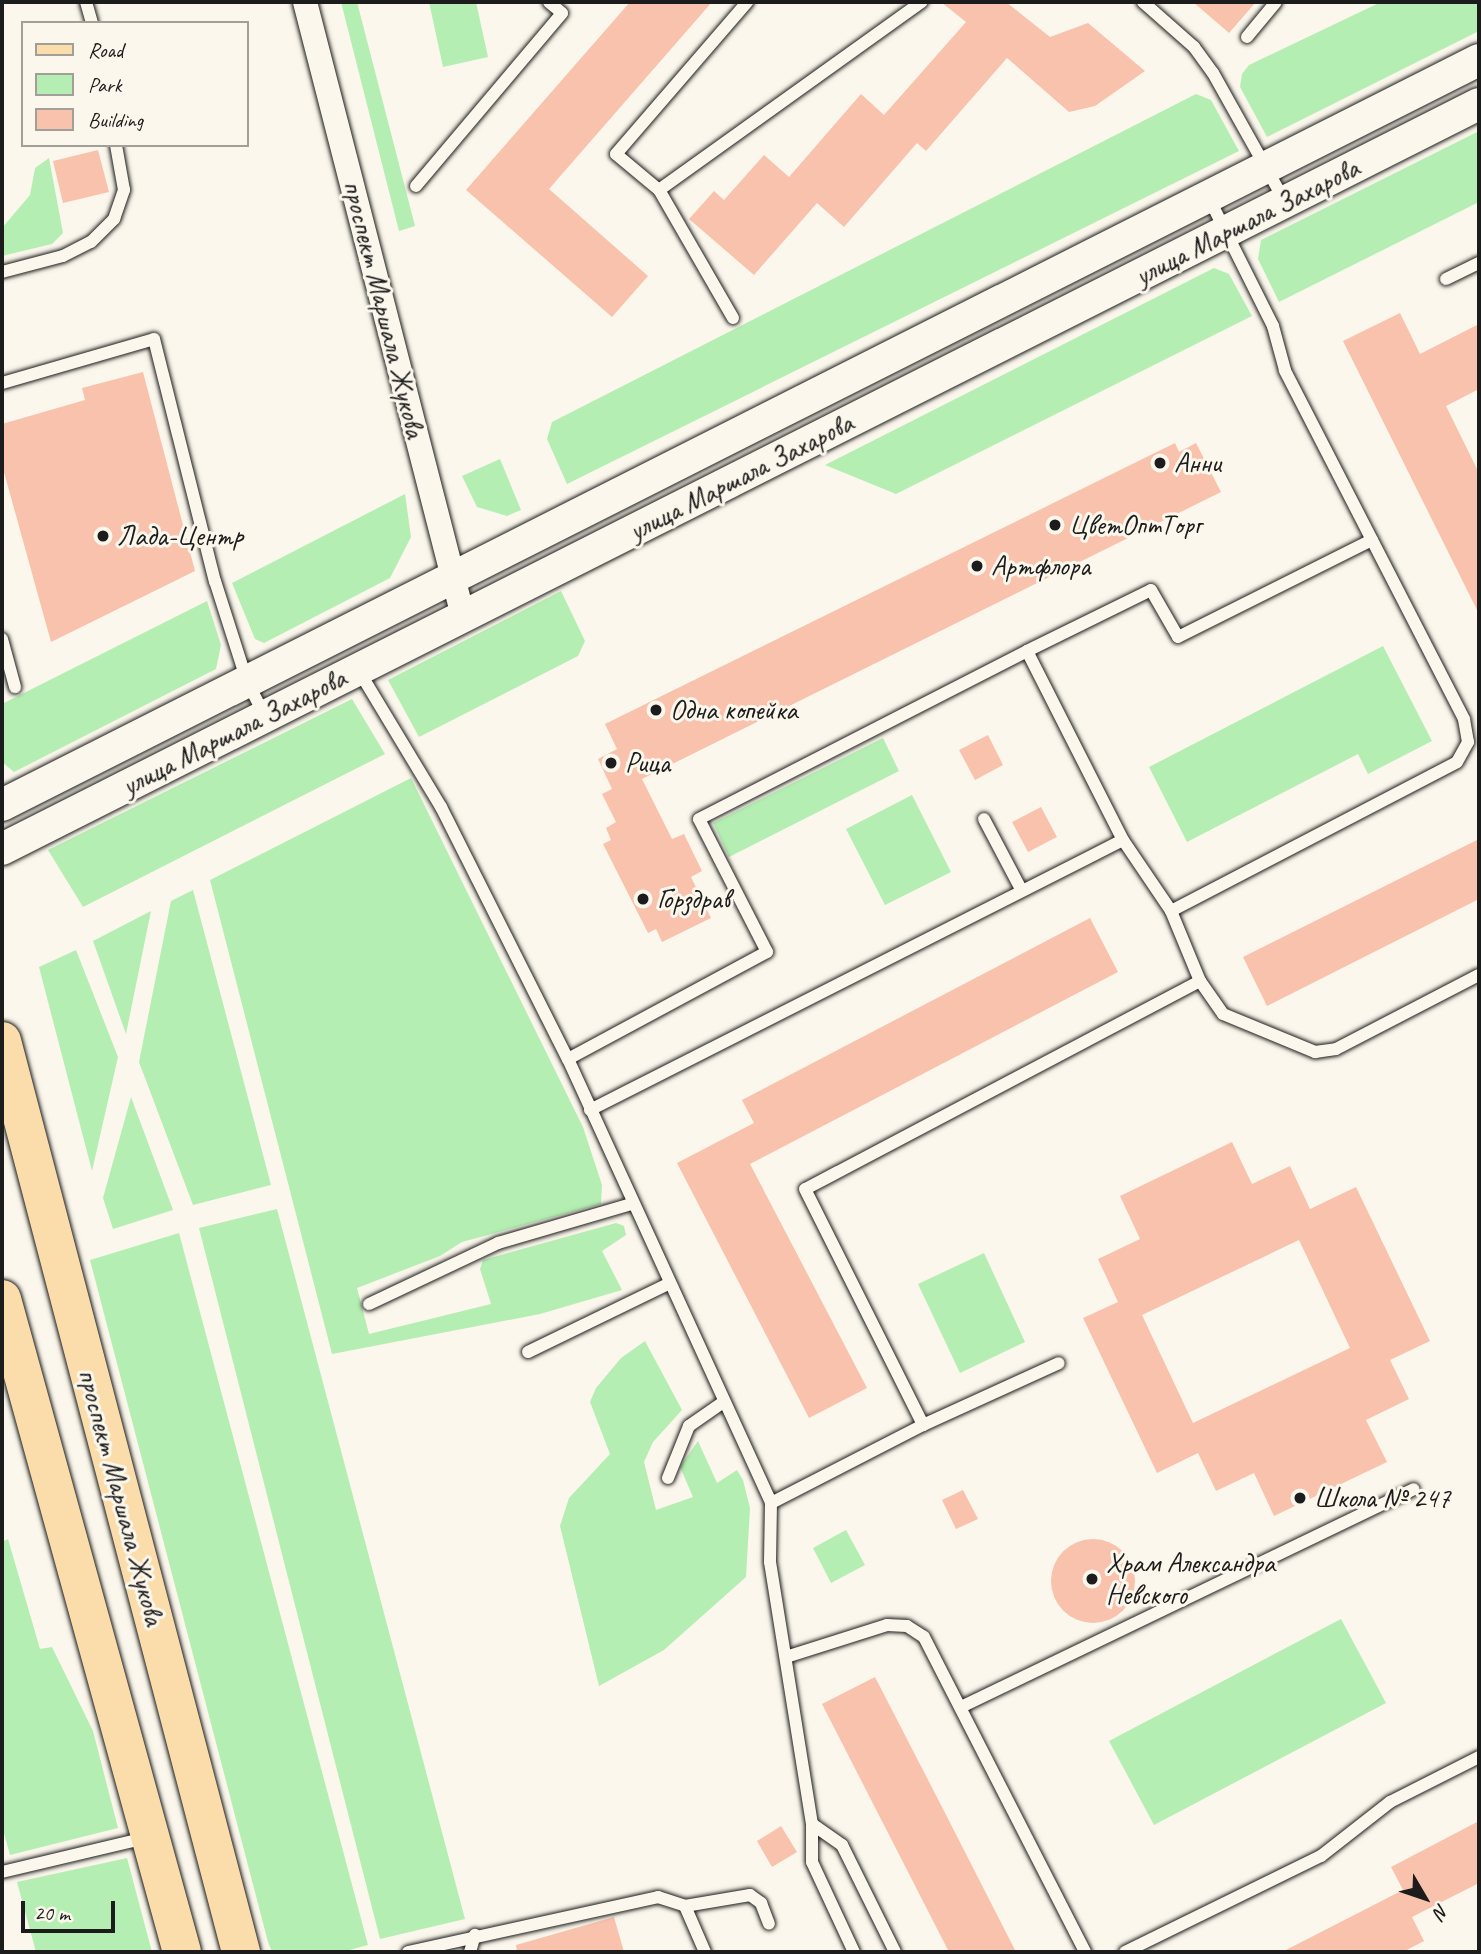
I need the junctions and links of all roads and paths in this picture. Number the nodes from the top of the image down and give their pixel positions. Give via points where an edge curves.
1 (86, 2) edge
2 (304, 2) edge
3 (549, 2) edge
4 (747, 2) edge
5 (922, 2) edge
6 (1143, 2) edge
7 (1276, 2) edge
8 (91, 21) edge
9 (1247, 37) dead end
10 (1479, 60) edge
11 (1479, 104) edge
12 (116, 147) edge
13 (1267, 167) junction
14 (416, 186) dead end
15 (659, 190) junction
16 (1208, 196) junction
17 (1285, 202) junction
18 (1226, 232) junction
19 (1479, 263) edge
20 (2, 272) edge
21 (1446, 279) dead end
22 (733, 318) dead end
23 (2, 383) edge
24 (1372, 540) junction
25 (453, 577) junction
26 (463, 616) junction
27 (2, 639) edge
28 (1027, 651) junction
29 (358, 670) junction
30 (247, 681) junction
31 (15, 687) dead end
32 (265, 716) junction
33 (2, 805) edge
34 (984, 819) dead end
35 (1122, 840) junction
36 (2, 849) edge
37 (1022, 891) junction
38 (1171, 911) junction
39 (1479, 975) edge
40 (1200, 981) junction
41 (2, 1041) edge
42 (568, 1059) junction
43 (590, 1110) junction
44 (631, 1204) junction
45 (668, 1284) junction
46 (2, 1299) edge
47 (369, 1304) dead end
48 (528, 1352) dead end
49 (1059, 1363) dead end
50 (722, 1403) junction
51 (923, 1425) junction
52 (668, 1478) dead end
53 (1413, 1489) dead end
54 (771, 1503) junction
55 (786, 1657) junction
56 (963, 1706) junction
57 (1479, 1757) edge
58 (812, 1824) junction
59 (153, 1836) junction
60 (2, 1872) edge
61 (685, 1906) junction
62 (769, 1924) dead end
63 (475, 1935) junction
64 (182, 1952) edge
65 (241, 1952) edge
66 (408, 1952) edge
67 (470, 1952) edge
68 (705, 1952) edge
69 (854, 1952) edge
70 (895, 1952) edge
71 (1085, 1952) edge
72 (1125, 1952) edge

1 - 8 lane
2 - 25 street, проспект Маршала Жукова
3 - 14 lane via 562,13
4 - 15 lane via 616,154
5 - 15 lane
6 - 13 lane via 1194,47
7 - 9 lane
10 - 13 street, улица Маршала Захарова
11 - 17 street, улица Маршала Захарова
12 - 20 lane via 124,190 114,219 90,242 63,256
13 - 16 street, улица Маршала Захарова
13 - 17 lane
15 - 22 lane
16 - 18 lane
16 - 25 street, улица Маршала Захарова
17 - 18 street, улица Маршала Захарова
18 - 24 lane via 1273,326 1285,370
18 - 26 street, улица Маршала Захарова
19 - 21 lane
23 - 30 lane via 154,340 215,581
24 - 28 lane via 1178,637 1151,590
24 - 38 lane via 1464,719 1468,742 1457,762
25 - 26 street, проспект Маршала Жукова
25 - 30 street, улица Маршала Захарова
26 - 29 street, улица Маршала Захарова
27 - 31 lane
28 - 35 lane
28 - 42 lane via 699,819 767,952
29 - 32 street, улица Маршала Захарова
29 - 42 lane via 441,807
30 - 32 lane
30 - 33 street, улица Маршала Захарова
32 - 36 street, улица Маршала Захарова
34 - 37 lane
35 - 37 lane
35 - 38 lane
37 - 43 lane
38 - 40 lane
39 - 40 lane via 1336,1049 1315,1052 1234,1021 1210,1000
40 - 51 lane via 805,1188
41 - 65 main road, проспект Маршала Жукова
42 - 43 lane
43 - 44 lane
44 - 45 lane
44 - 47 lane via 498,1243
45 - 48 lane
45 - 50 lane
46 - 59 main road, проспект Маршала Жукова
49 - 51 lane
50 - 52 lane via 690,1426
50 - 54 lane
51 - 54 lane
53 - 56 lane
54 - 55 lane via 770,1562
55 - 56 lane via 887,1625 907,1626 935,1651
55 - 58 lane
56 - 71 lane
57 - 72 lane via 1390,1802 1321,1856
58 - 69 lane via 811,1862
58 - 70 lane via 842,1845
59 - 60 lane
59 - 64 main road, проспект Маршала Жукова
61 - 62 lane via 750,1895 761,1903
61 - 63 lane via 658,1897 630,1899
61 - 68 lane
63 - 66 lane
63 - 67 lane

